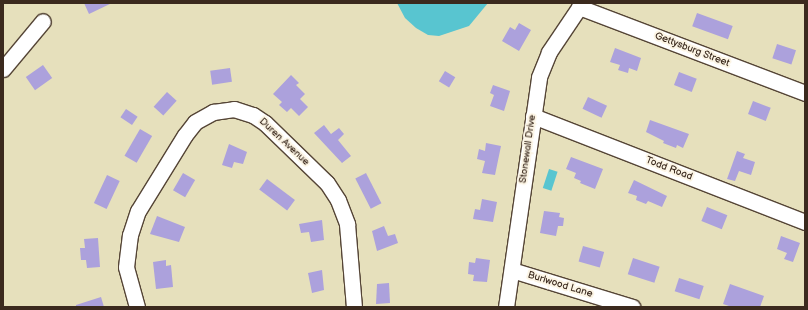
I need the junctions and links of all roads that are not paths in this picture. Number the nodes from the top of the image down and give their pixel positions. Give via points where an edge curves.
1 (580, 5) edge
2 (43, 21) dead end
3 (3, 69) edge
4 (805, 93) edge
5 (533, 116) junction
6 (805, 222) edge
7 (512, 270) junction
8 (137, 307) edge
9 (354, 307) edge
10 (506, 307) edge
11 (631, 307) edge

1 - 4 street, Gettysburg Street
1 - 5 street, Stonewall Drive via 545,59 539,77
2 - 3 street
5 - 6 street, Todd Road
5 - 7 street, Stonewall Drive
7 - 10 street, Stonewall Drive
7 - 11 street, Burlwood Lane
8 - 9 street, Duren Avenue via 126,267 130,235 136,215 190,128 207,115 234,109 253,115 265,123 327,184 338,200 347,224

